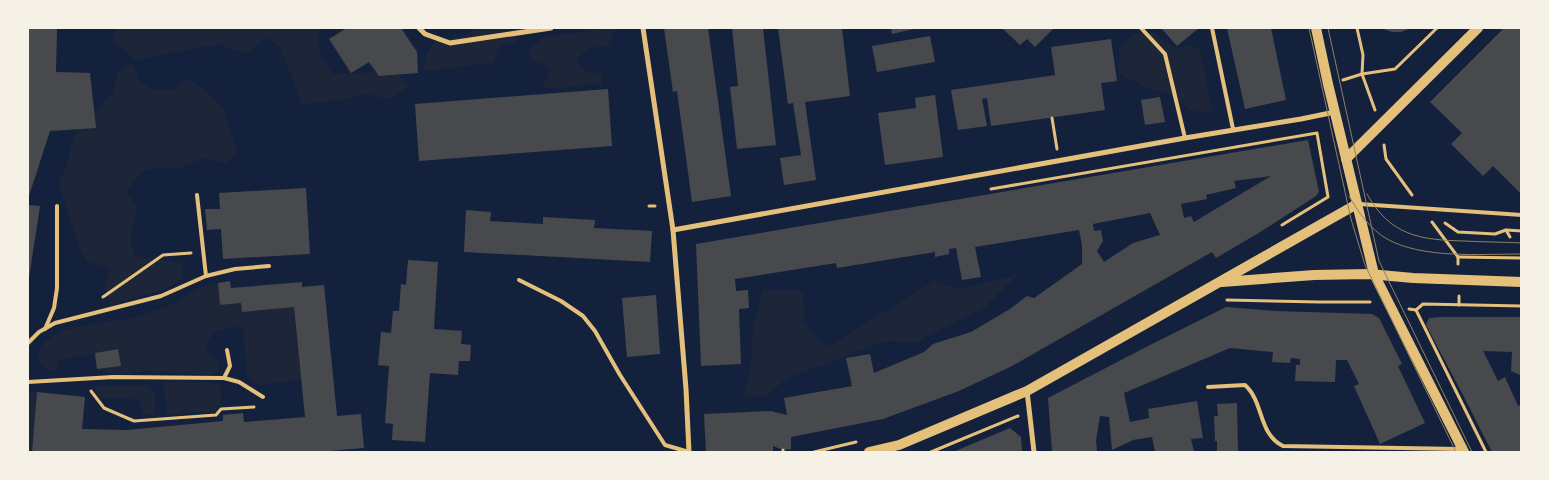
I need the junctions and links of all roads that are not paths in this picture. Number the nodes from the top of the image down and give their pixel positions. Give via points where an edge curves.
1 (419, 28) edge
2 (551, 28) edge
3 (643, 28) edge
4 (1141, 28) edge
5 (1212, 28) edge
6 (1316, 28) edge
7 (1478, 28) edge
8 (1335, 112) junction
9 (1233, 129) junction
10 (1185, 138) junction
11 (1346, 159) junction
12 (197, 195) dead end
13 (1357, 204) junction
14 (57, 206) dead end
15 (1522, 215) edge
16 (672, 230) junction
17 (268, 266) dead end
18 (1374, 274) junction
19 (206, 276) junction
20 (519, 280) dead end
21 (1218, 282) junction
22 (1522, 282) edge
23 (45, 329) junction
24 (28, 343) edge
25 (227, 350) dead end
26 (224, 378) junction
27 (28, 382) edge
28 (1208, 387) dead end
29 (1027, 391) junction
30 (263, 397) dead end
31 (1463, 451) edge
32 (689, 452) edge
33 (868, 452) edge
34 (1034, 452) edge

1 - 2 street via 425,34 450,43
3 - 16 street
4 - 10 lane via 1165,54
5 - 9 lane
6 - 8 main road
7 - 11 main road
8 - 9 street
8 - 11 main road
9 - 10 street
10 - 16 street
11 - 13 main road
12 - 19 lane
13 - 15 lane
13 - 18 main road
13 - 21 main road
14 - 23 lane via 57,288 54,308
16 - 32 street
17 - 19 lane
18 - 21 main road
18 - 22 main road
18 - 31 main road
19 - 23 lane via 161,296 55,323
20 - 32 lane via 583,316 665,445
21 - 29 main road
23 - 24 lane
25 - 26 lane via 230,366
26 - 27 lane via 113,377
26 - 30 lane via 239,382
28 - 31 lane via 1245,385 1252,392 1268,434 1283,446
29 - 33 main road via 899,445
29 - 34 street

